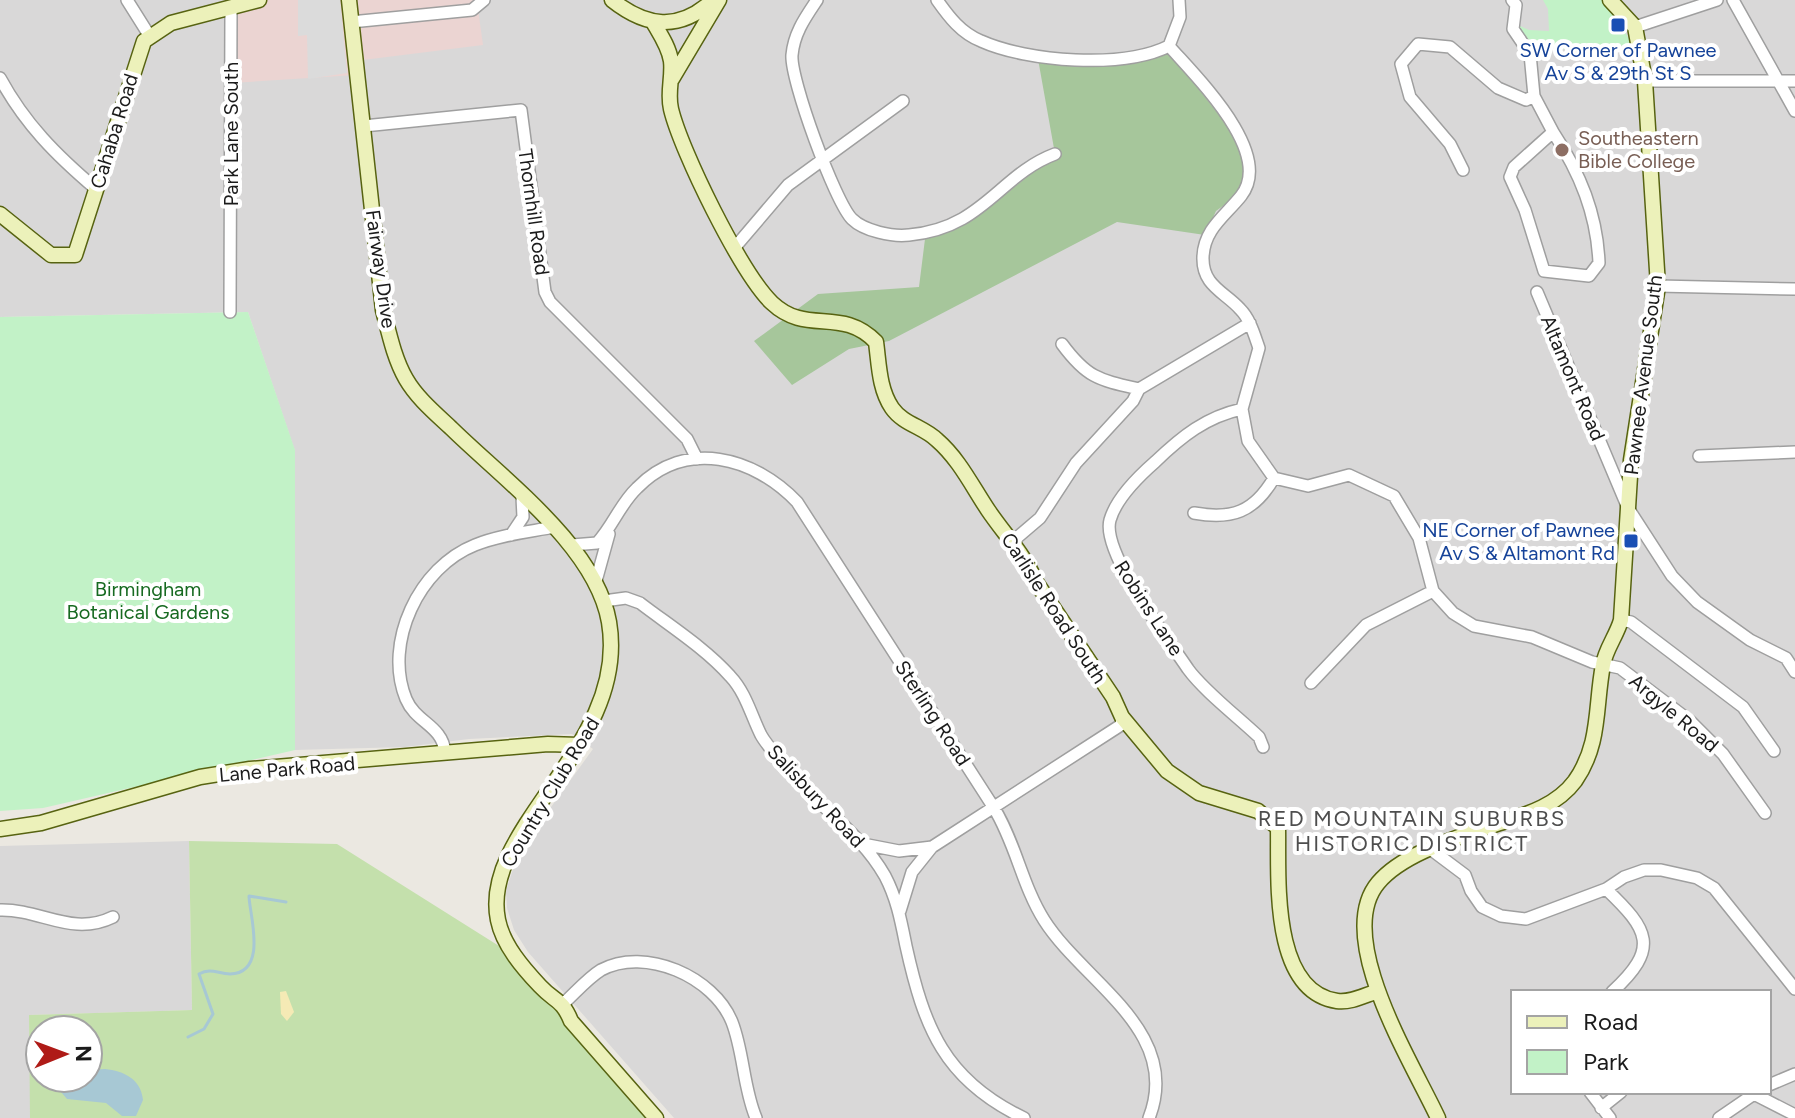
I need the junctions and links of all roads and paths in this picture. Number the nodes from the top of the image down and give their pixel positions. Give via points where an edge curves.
1 (127, 0) edge
2 (259, 0) edge
3 (349, 0) edge
4 (484, 0) edge
5 (612, 0) edge
6 (713, 0) edge
7 (719, 0) edge
8 (817, 0) edge
9 (937, 0) edge
10 (1179, 0) edge
11 (1610, 0) edge
12 (1717, 0) edge
13 (1733, 0) edge
14 (1514, 2) edge
15 (231, 10) junction
16 (351, 22) junction
17 (653, 22) junction
18 (1635, 27) junction
19 (149, 35) junction
20 (1169, 46) junction
21 (0, 78) edge
22 (1777, 79) junction
23 (671, 81) junction
24 (1645, 81) junction
25 (1795, 81) edge
26 (1530, 98) junction
27 (903, 101) dead end
28 (1795, 111) edge
29 (364, 126) junction
30 (1553, 132) junction
31 (1055, 154) dead end
32 (823, 159) junction
33 (1463, 170) dead end
34 (96, 189) junction
35 (0, 214) edge
36 (736, 246) junction
37 (1658, 286) junction
38 (1795, 289) edge
39 (1537, 292) dead end
40 (230, 312) dead end
41 (1250, 323) junction
42 (1062, 344) dead end
43 (1139, 389) junction
44 (1242, 409) junction
45 (1795, 452) edge
46 (1699, 456) dead end
47 (697, 459) junction
48 (1274, 478) junction
49 (522, 497) junction
50 (1628, 508) junction
51 (1194, 513) dead end
52 (613, 522) junction
53 (554, 527) junction
54 (511, 535) junction
55 (1013, 541) junction
56 (572, 545) junction
57 (596, 581) junction
58 (1433, 591) junction
59 (604, 601) junction
60 (1621, 620) junction
61 (1790, 658) edge
62 (1603, 661) junction
63 (1795, 672) edge
64 (1311, 683) dead end
65 (1122, 717) junction
66 (579, 745) junction
67 (1263, 747) dead end
68 (1774, 751) dead end
69 (445, 752) junction
70 (994, 808) junction
71 (1765, 813) dead end
72 (0, 829) edge
73 (863, 844) junction
74 (932, 847) junction
75 (1429, 848) junction
76 (1606, 889) junction
77 (0, 910) edge
78 (900, 911) junction
79 (113, 917) dead end
80 (1795, 989) edge
81 (1614, 990) edge
82 (1378, 991) junction
83 (564, 1003) junction
84 (1795, 1074) edge
85 (1771, 1084) edge
86 (1591, 1094) edge
87 (1618, 1094) edge
88 (1754, 1094) edge
89 (1757, 1094) edge
90 (1601, 1108) junction
91 (1795, 1115) edge
92 (656, 1118) edge
93 (756, 1118) edge
94 (1024, 1118) edge
95 (1149, 1118) edge
96 (1438, 1118) edge
97 (1610, 1118) edge
98 (1719, 1118) edge

1 - 19 street
2 - 15 street
3 - 16 street, Fairway Drive
4 - 16 street via 472,10
5 - 17 street via 632,17
6 - 17 street via 683,20
7 - 23 street
8 - 32 street via 799,27 792,69
9 - 20 street via 954,24 980,41 1016,52 1132,59
10 - 20 street via 1180,17
11 - 18 street
12 - 18 street
13 - 22 street
14 - 26 street via 1513,29 1530,54
15 - 19 street via 183,19
15 - 40 street, Park Lane South
16 - 29 street, Fairway Drive
17 - 23 street, Carlisle Road South via 667,47
18 - 24 street, Pawnee Avenue South
19 - 34 street, Cahaba Road via 139,49
20 - 41 street via 1215,98 1249,160 1246,188 1218,217 1203,257 1204,273
21 - 34 street via 22,118
22 - 24 street
22 - 25 street
22 - 28 street
23 - 36 street, Carlisle Road South via 668,99 674,123
24 - 37 street, Pawnee Avenue South
26 - 30 street
26 - 33 street via 1498,88 1450,47 1418,44 1405,55 1401,64 1410,97 1450,144
27 - 32 street
29 - 47 street, Thornhill Road via 521,110 550,302 687,439
29 - 49 street, Fairway Drive via 383,310 397,360 420,398
30 - 30 street via 1573,162 1595,225 1599,263 1589,276 1544,271 1510,177 1514,167
31 - 32 street via 952,226 908,236 875,231 851,219
32 - 36 street via 776,196
34 - 35 street, Cahaba Road via 75,255 51,255
36 - 55 street, Carlisle Road South via 753,281 773,304 797,320 852,323 876,342 882,386 892,408 951,453
37 - 38 street
37 - 50 street, Pawnee Avenue South
39 - 50 street, Altamont Road
41 - 43 street
41 - 44 street via 1258,351
42 - 43 street via 1081,370 1098,380
43 - 55 street via 1076,463 1040,518
44 - 48 street via 1248,441
44 - 67 street, Robins Lane via 1215,415 1146,470 1117,505 1108,538 1116,560 1189,671 1259,737
45 - 46 street
47 - 52 street, Sterling Road via 660,470 640,484
47 - 70 street, Sterling Road via 727,459 755,468 797,502
48 - 51 street via 1251,508 1232,516
48 - 58 street via 1308,486 1349,475 1394,496 1419,538
49 - 53 street, Fairway Drive
49 - 54 street via 523,517
50 - 60 street, Pawnee Avenue South
50 - 61 street, Altamont Road via 1672,576 1697,602 1750,640
52 - 56 street, Sterling Road via 597,543
52 - 57 street, Sterling Road
53 - 54 street
53 - 56 street, Fairway Drive
54 - 69 street via 456,555 440,568 408,615 401,640 401,685 408,704 439,731
55 - 65 street, Carlisle Road South
56 - 57 street, Fairway Drive
57 - 59 street, Fairway Drive
58 - 62 street, Argyle Road via 1474,626 1532,637 1592,662
58 - 64 street via 1366,625
59 - 66 street, Country Club Road via 609,677 603,701
59 - 73 street, Salisbury Road via 626,598 640,603 731,676 763,739
60 - 62 street, Pawnee Avenue South
60 - 68 street via 1631,622 1743,707
61 - 63 street
62 - 71 street, Argyle Road via 1690,721 1723,754
62 - 75 street, Pawnee Avenue South via 1596,732 1573,783 1544,808
65 - 70 street via 1121,725
65 - 82 street, Carlisle Road South via 1167,771 1199,793 1258,811 1278,828 1279,920 1287,954 1306,982 1320,996 1336,1001
66 - 69 street, Lane Park Road
66 - 83 street, Country Club Road via 508,857 496,896 498,921 510,949 542,988
69 - 72 street, Lane Park Road via 200,777 41,823
70 - 74 street
70 - 95 street, Sterling Road via 1043,918 1071,957 1141,1029 1156,1078
73 - 74 street via 899,851
73 - 78 street, Salisbury Road
74 - 78 street via 912,872
75 - 76 street via 1465,875 1482,907 1501,916 1526,919
75 - 82 street, Pawnee Avenue South via 1379,880 1365,903 1364,951
76 - 80 street via 1644,870 1697,878 1714,888
76 - 81 street via 1636,918 1643,935 1635,971
77 - 79 street via 81,926
78 - 94 street, Salisbury Road via 921,1005 937,1045 958,1074
82 - 96 street, Pawnee Avenue South
83 - 92 street, Country Club Road via 571,1021
83 - 93 street via 601,970 627,962 652,962 698,983 732,1022
84 - 85 street
86 - 90 street
87 - 90 street
88 - 98 street
89 - 91 street
90 - 97 street

